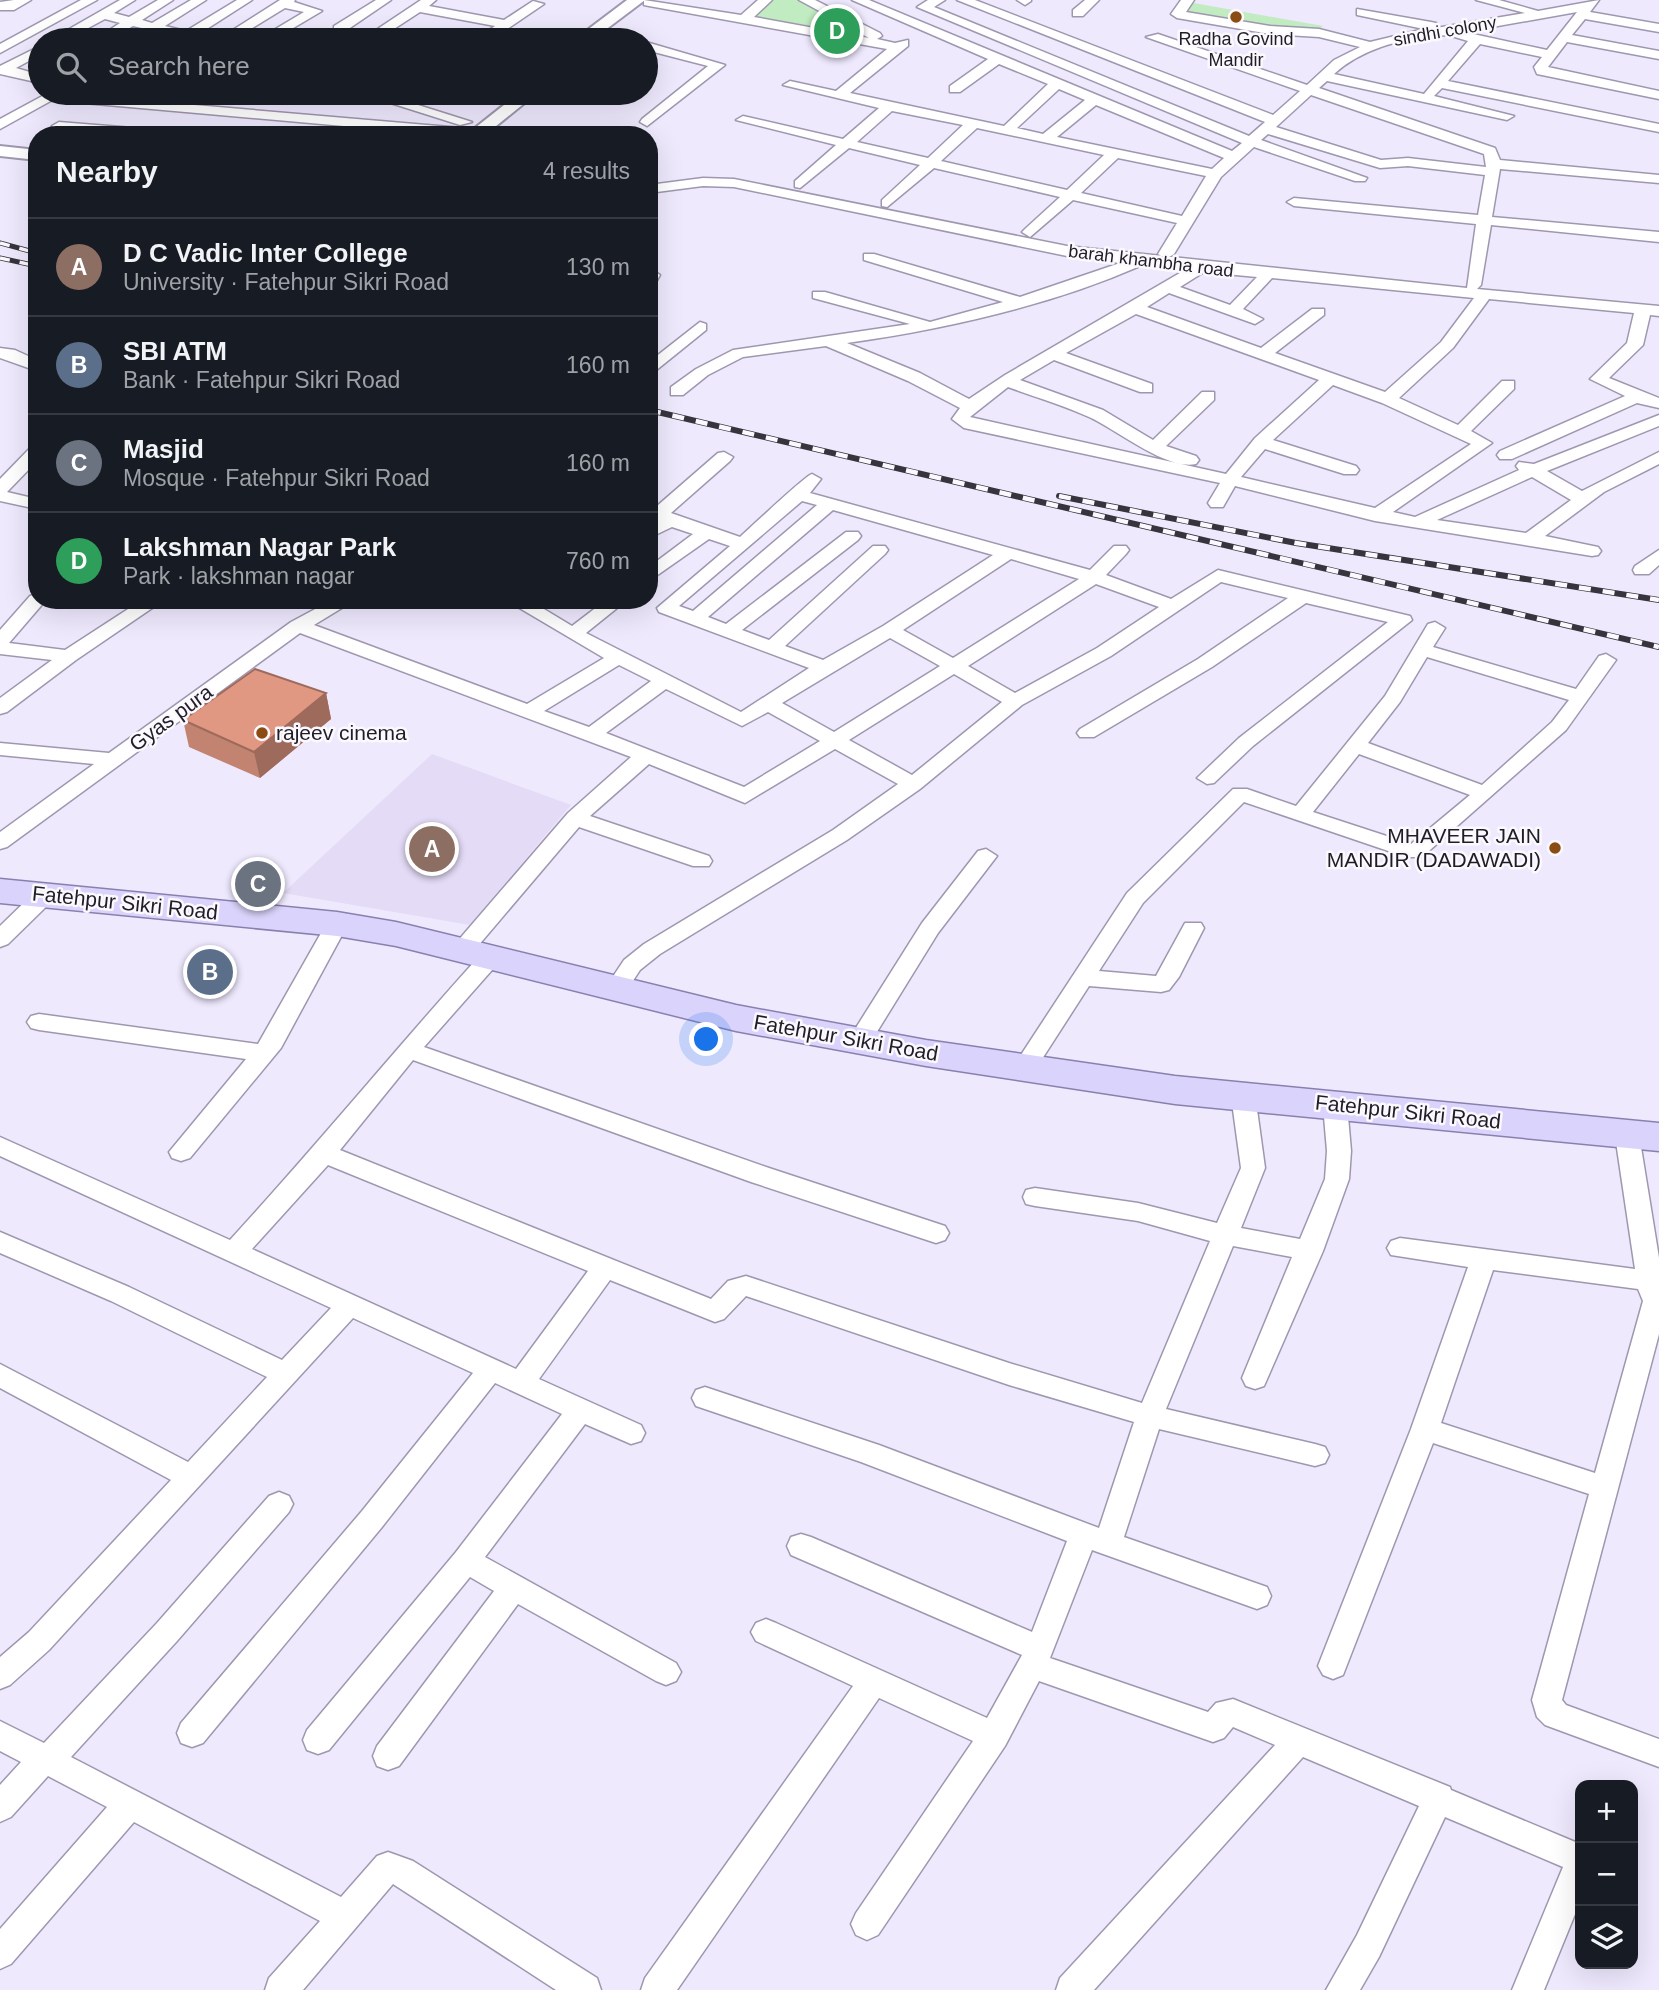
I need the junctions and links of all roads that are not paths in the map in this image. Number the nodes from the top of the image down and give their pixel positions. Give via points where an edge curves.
1 (24, 0) edge
2 (91, 0) edge
3 (129, 0) edge
4 (167, 0) edge
5 (200, 0) edge
6 (246, 0) edge
7 (385, 0) edge
8 (430, 0) edge
9 (766, 0) edge
10 (805, 0) edge
11 (858, 0) edge
12 (939, 0) edge
13 (963, 0) edge
14 (1093, 0) edge
15 (1482, 0) edge
16 (646, 1) edge
17 (286, 2) edge
18 (1187, 2) edge
19 (538, 4) dead end
20 (0, 6) edge
21 (1588, 7) edge
22 (416, 8) junction
23 (1362, 12) dead end
24 (1078, 13) dead end
25 (1542, 13) junction
26 (105, 15) junction
27 (951, 18) junction
28 (744, 19) junction
29 (132, 21) junction
30 (504, 24) junction
31 (39, 28) edge
32 (80, 28) edge
33 (120, 28) edge
34 (144, 28) edge
35 (163, 28) edge
36 (208, 28) edge
37 (244, 28) edge
38 (285, 28) edge
39 (341, 28) edge
40 (386, 28) edge
41 (498, 28) edge
42 (602, 28) edge
43 (618, 28) edge
44 (1659, 28) edge
45 (0, 29) edge
46 (929, 30) junction
47 (1445, 31) junction
48 (26, 35) joint
49 (1153, 37) dead end
50 (1566, 38) junction
51 (1477, 39) junction
52 (897, 47) junction
53 (1368, 47) junction
54 (658, 49) edge
55 (0, 51) edge
56 (1550, 55) junction
57 (1659, 55) edge
58 (28, 56) edge
59 (23, 59) junction
60 (997, 59) junction
61 (2, 69) edge
62 (28, 76) edge
63 (1323, 76) junction
64 (1056, 83) junction
65 (1438, 83) junction
66 (790, 85) dead end
67 (955, 89) dead end
68 (1304, 92) junction
69 (1659, 95) edge
70 (838, 96) junction
71 (1426, 98) junction
72 (1096, 99) junction
73 (36, 105) edge
74 (84, 105) edge
75 (191, 105) edge
76 (398, 105) edge
77 (498, 105) edge
78 (509, 105) edge
79 (889, 106) junction
80 (1507, 116) dead end
81 (743, 121) dead end
82 (648, 122) dead end
83 (973, 124) junction
84 (1269, 124) junction
85 (0, 125) edge
86 (59, 126) edge
87 (414, 126) edge
88 (454, 126) edge
89 (473, 126) edge
90 (475, 126) edge
91 (1659, 128) edge
92 (1007, 130) junction
93 (1181, 135) junction
94 (1046, 138) junction
95 (1250, 141) junction
96 (847, 144) junction
97 (1163, 146) dead end
98 (0, 151) edge
99 (28, 152) edge
100 (1115, 153) junction
101 (1233, 157) junction
102 (929, 164) junction
103 (1493, 168) junction
104 (1215, 174) junction
105 (658, 175) edge
106 (1360, 178) dead end
107 (1659, 179) edge
108 (800, 184) junction
109 (658, 188) edge
110 (1069, 193) junction
111 (1294, 202) dead end
112 (887, 203) junction
113 (1186, 221) junction
114 (1483, 222) junction
115 (1030, 232) junction
116 (1659, 237) edge
117 (1166, 254) junction
118 (869, 257) dead end
119 (1140, 261) junction
120 (1201, 267) junction
121 (1267, 275) junction
122 (1168, 288) junction
123 (1478, 291) junction
124 (819, 295) dead end
125 (1659, 299) edge
126 (1020, 302) junction
127 (1135, 308) junction
128 (1651, 311) edge
129 (1232, 312) junction
130 (1318, 312) dead end
131 (1255, 319) dead end
132 (933, 326) junction
133 (700, 327) dead end
134 (831, 342) junction
135 (0, 353) edge
136 (1054, 354) junction
137 (1263, 354) junction
138 (658, 360) edge
139 (28, 362) edge
140 (658, 365) edge
141 (702, 372) junction
142 (1331, 378) junction
143 (1007, 381) junction
144 (1508, 386) dead end
145 (1146, 388) dead end
146 (677, 391) dead end
147 (1208, 396) dead end
148 (1388, 399) junction
149 (1651, 400) edge
150 (969, 406) junction
151 (1659, 419) edge
152 (1460, 432) junction
153 (1261, 442) junction
154 (1483, 443) junction
155 (1154, 448) junction
156 (1506, 455) junction
157 (724, 457) dead end
158 (1659, 457) edge
159 (28, 460) edge
160 (1350, 470) dead end
161 (1534, 470) junction
162 (1231, 477) junction
163 (812, 479) dead end
164 (0, 489) edge
165 (799, 495) junction
166 (0, 496) edge
167 (1583, 499) junction
168 (28, 502) edge
169 (1217, 503) dead end
170 (829, 504) junction
171 (660, 514) edge
172 (1375, 516) junction
173 (1417, 523) junction
174 (707, 532) junction
175 (852, 536) dead end
176 (1531, 539) junction
177 (743, 544) junction
178 (879, 550) dead end
179 (1120, 551) dead end
180 (1592, 551) dead end
181 (1008, 553) junction
182 (1659, 555) edge
183 (658, 569) edge
184 (1642, 570) dead end
185 (1094, 577) junction
186 (1305, 595) junction
187 (1174, 606) junction
188 (29, 609) edge
189 (141, 609) edge
190 (329, 609) edge
191 (537, 609) edge
192 (606, 609) edge
193 (695, 619) junction
194 (298, 626) junction
195 (1435, 628) dead end
196 (890, 630) junction
197 (726, 633) junction
198 (573, 634) junction
199 (0, 642) edge
200 (0, 648) edge
201 (770, 649) junction
202 (1421, 649) junction
203 (69, 656) junction
204 (619, 657) junction
205 (1606, 660) dead end
206 (951, 665) junction
207 (824, 667) junction
208 (664, 680) junction
209 (1581, 697) junction
210 (1015, 701) junction
211 (767, 703) junction
212 (0, 708) edge
213 (528, 712) junction
214 (1087, 733) dead end
215 (591, 735) junction
216 (835, 743) junction
217 (1357, 746) junction
218 (0, 749) edge
219 (646, 755) junction
220 (114, 760) junction
221 (1207, 778) dead end
222 (913, 784) junction
223 (1485, 793) junction
224 (1300, 815) junction
225 (575, 818) junction
226 (0, 842) edge
227 (986, 856) dead end
228 (701, 861) dead end
229 (0, 891) edge
230 (45, 895) junction
231 (337, 923) junction
232 (1192, 928) dead end
233 (0, 939) edge
234 (478, 952) junction
235 (1083, 978) junction
236 (617, 987) junction
237 (39, 1022) dead end
238 (859, 1042) junction
239 (408, 1050) junction
240 (264, 1053) junction
241 (1025, 1067) junction
242 (1243, 1096) junction
243 (1335, 1105) junction
244 (1643, 1136) edge
245 (0, 1146) edge
246 (181, 1152) dead end
247 (324, 1153) junction
248 (1035, 1197) dead end
249 (936, 1233) dead end
250 (1226, 1235) junction
251 (0, 1242) edge
252 (1400, 1248) dead end
253 (235, 1251) junction
254 (1310, 1251) junction
255 (1483, 1261) junction
256 (605, 1267) junction
257 (1655, 1293) edge
258 (350, 1304) junction
259 (491, 1369) junction
260 (285, 1374) junction
261 (0, 1375) edge
262 (1255, 1378) dead end
263 (521, 1383) junction
264 (705, 1398) dead end
265 (581, 1409) junction
266 (1150, 1416) junction
267 (1425, 1430) junction
268 (631, 1433) dead end
269 (1315, 1455) dead end
270 (191, 1477) junction
271 (1602, 1487) junction
272 (279, 1504) dead end
273 (1096, 1539) junction
274 (801, 1546) dead end
275 (466, 1561) junction
276 (513, 1587) junction
277 (1257, 1596) dead end
278 (766, 1632) dead end
279 (1035, 1657) junction
280 (1334, 1666) dead end
281 (666, 1672) dead end
282 (0, 1676) edge
283 (874, 1680) junction
284 (191, 1733) dead end
285 (0, 1735) edge
286 (994, 1736) junction
287 (318, 1740) dead end
288 (1297, 1742) junction
289 (1659, 1753) edge
290 (388, 1756) dead end
291 (45, 1760) junction
292 (1439, 1797) junction
293 (129, 1805) junction
294 (0, 1807) edge
295 (344, 1916) junction
296 (867, 1924) dead end
297 (0, 1953) edge
298 (281, 1990) edge
299 (585, 1990) edge
300 (657, 1990) edge
301 (1072, 1990) edge
302 (1342, 1990) edge
303 (1528, 1990) edge

1 - 20 street
2 - 31 street
3 - 26 street
4 - 29 street
5 - 35 street
6 - 36 street
7 - 39 street
8 - 22 street
9 - 28 street
10 - 52 street
11 - 46 street
12 - 27 street via 923,7
13 - 84 street
14 - 24 street
15 - 25 street
16 - 28 street
16 - 42 street
16 - 43 street
17 - 37 street
17 - 38 street via 321,8
18 - 53 street via 1177,14 1270,30 1319,33
19 - 30 street
21 - 25 street, sindhi colony
21 - 44 street, sindhi colony
21 - 50 street
22 - 30 street
22 - 40 street
23 - 47 street
25 - 47 street, sindhi colony
26 - 29 street
26 - 32 street
27 - 46 street
27 - 95 street
28 - 52 street
29 - 33 street
29 - 34 street
30 - 41 street
45 - 48 street
46 - 52 street
46 - 60 street
47 - 51 street
47 - 53 street, sindhi colony via 1414,33
48 - 55 street
49 - 68 street
50 - 56 street
50 - 57 street
51 - 56 street
51 - 65 street
52 - 70 street
53 - 63 street
54 - 82 street via 718,65
55 - 59 street
56 - 69 street via 1542,71
58 - 59 street
59 - 61 street
60 - 64 street
60 - 67 street
61 - 62 street
63 - 68 street
63 - 71 street
64 - 72 street
64 - 92 street
65 - 71 street
65 - 91 street
66 - 70 street
68 - 84 street
68 - 103 street via 1482,146 1493,155
70 - 79 street
71 - 80 street
72 - 93 street
72 - 94 street
73 - 85 street
74 - 86 street
75 - 87 street
76 - 88 street
77 - 89 street
78 - 90 street
79 - 83 street
79 - 96 street
81 - 96 street
83 - 92 street
83 - 102 street
84 - 95 street
84 - 103 street via 1380,164
92 - 94 street
93 - 97 street
93 - 101 street
94 - 100 street
95 - 101 street
95 - 106 street
96 - 102 street
96 - 108 street
98 - 99 street
100 - 104 street
100 - 110 street
101 - 104 street
102 - 110 street
102 - 112 street
103 - 107 street
103 - 114 street
104 - 113 street
105 - 108 street, barah khambha road via 708,172
108 - 112 street, barah khambha road
109 - 119 street, barah khambha road via 703,182 758,187
110 - 113 street
110 - 115 street
111 - 114 street
112 - 115 street, barah khambha road
113 - 117 street
114 - 116 street
114 - 123 street
115 - 117 street, barah khambha road
117 - 123 street, barah khambha road
118 - 126 street
119 - 120 street, barah khambha road
119 - 126 street
120 - 121 street, barah khambha road
120 - 122 street
121 - 123 street, barah khambha road
121 - 129 street
122 - 127 street
122 - 129 street
123 - 125 street, barah khambha road
123 - 128 street, barah khambha road
123 - 148 street via 1447,345
124 - 132 street
126 - 132 street
127 - 136 street
127 - 137 street
128 - 149 street via 1643,341 1598,379
129 - 131 street
130 - 137 street
132 - 134 street
133 - 138 street
134 - 141 street via 747,351
134 - 150 street
135 - 139 street
136 - 143 street
136 - 145 street
137 - 142 street
140 - 141 street
141 - 146 street
142 - 148 street
142 - 153 street
143 - 150 street
143 - 155 street via 1097,414
144 - 152 street
147 - 155 street
148 - 152 street
149 - 156 street
150 - 162 street via 960,419 970,424
151 - 161 street
152 - 154 street
153 - 160 street
153 - 162 street
154 - 156 street
154 - 172 street
155 - 162 street
156 - 161 street
157 - 171 street
158 - 167 street
159 - 164 street
161 - 167 street
161 - 173 street
162 - 169 street
162 - 172 street
163 - 165 street
165 - 170 street
165 - 177 street
166 - 168 street
167 - 176 street
170 - 181 street
170 - 193 street
171 - 174 street
172 - 173 street
173 - 176 street
174 - 177 street
174 - 183 street
175 - 197 street
176 - 180 street
177 - 193 street via 665,607
178 - 201 street
179 - 185 street
181 - 185 street
181 - 196 street
182 - 184 street
185 - 187 street
185 - 206 street
186 - 187 street via 1218,576
186 - 214 street via 1205,663
186 - 221 street via 1403,620 1245,742
187 - 210 street via 1104,652
188 - 199 street
189 - 203 street
190 - 194 street, Gyas pura
191 - 198 street
192 - 198 street
193 - 197 street
194 - 213 street
194 - 220 street, Gyas pura
195 - 202 street
196 - 206 street
196 - 207 street
197 - 201 street
198 - 204 street
200 - 203 street
201 - 207 street
202 - 209 street
202 - 217 street via 1393,698
203 - 212 street
204 - 208 street
204 - 213 street
205 - 209 street
206 - 210 street
206 - 216 street
207 - 211 street
208 - 211 street via 742,720
208 - 215 street
209 - 223 street via 1559,726
210 - 222 street
211 - 216 street
213 - 215 street
215 - 219 street
216 - 219 street via 745,796
216 - 222 street
217 - 223 street
217 - 224 street
218 - 220 street
219 - 225 street
220 - 226 street, Gyas pura
222 - 236 street via 840,835 652,949 632,965
223 - 224 street via 1414,852
224 - 235 street via 1240,794 1135,898
225 - 228 street
225 - 234 street
227 - 238 street via 930,928
229 - 230 main road, Fatehpur Sikri Road
230 - 231 main road, Fatehpur Sikri Road
230 - 233 street
231 - 234 main road, Fatehpur Sikri Road
231 - 240 street via 286,1023
232 - 235 street via 1161,984
234 - 236 main road, Fatehpur Sikri Road
234 - 239 street
235 - 241 street
236 - 238 main road, Fatehpur Sikri Road via 736,1018
237 - 240 street
238 - 241 main road, Fatehpur Sikri Road
239 - 247 street
239 - 249 street
240 - 246 street
241 - 242 main road, Fatehpur Sikri Road
242 - 243 main road, Fatehpur Sikri Road
242 - 250 street via 1253,1168
243 - 244 main road, Fatehpur Sikri Road
243 - 254 street via 1337,1179
244 - 257 street
245 - 253 street
247 - 253 street
247 - 256 street
248 - 250 street via 1138,1212
250 - 254 street
250 - 266 street
251 - 260 street
252 - 255 street
253 - 258 street
254 - 262 street
255 - 257 street
255 - 267 street
256 - 263 street
256 - 266 street via 715,1312 737,1288 751,1287
257 - 271 street
258 - 259 street
258 - 260 street
259 - 263 street
259 - 284 street via 373,1519
260 - 270 street
261 - 270 street
263 - 265 street
264 - 273 street via 869,1453
265 - 268 street
265 - 275 street
266 - 269 street
266 - 273 street
267 - 271 street
267 - 280 street
270 - 282 street via 40,1642
271 - 289 street via 1548,1707 1556,1715
272 - 291 street via 167,1632
273 - 277 street
273 - 279 street
274 - 279 street
275 - 276 street
275 - 287 street
276 - 281 street
276 - 290 street
278 - 283 street
279 - 286 street
279 - 288 street via 1213,1728 1229,1712
283 - 286 street
283 - 300 street
285 - 291 street
286 - 296 street
288 - 292 street
288 - 301 street
291 - 293 street
291 - 294 street
292 - 302 street
292 - 303 street via 1580,1861
293 - 295 street
293 - 297 street
295 - 298 street
295 - 299 street via 381,1871 394,1868

